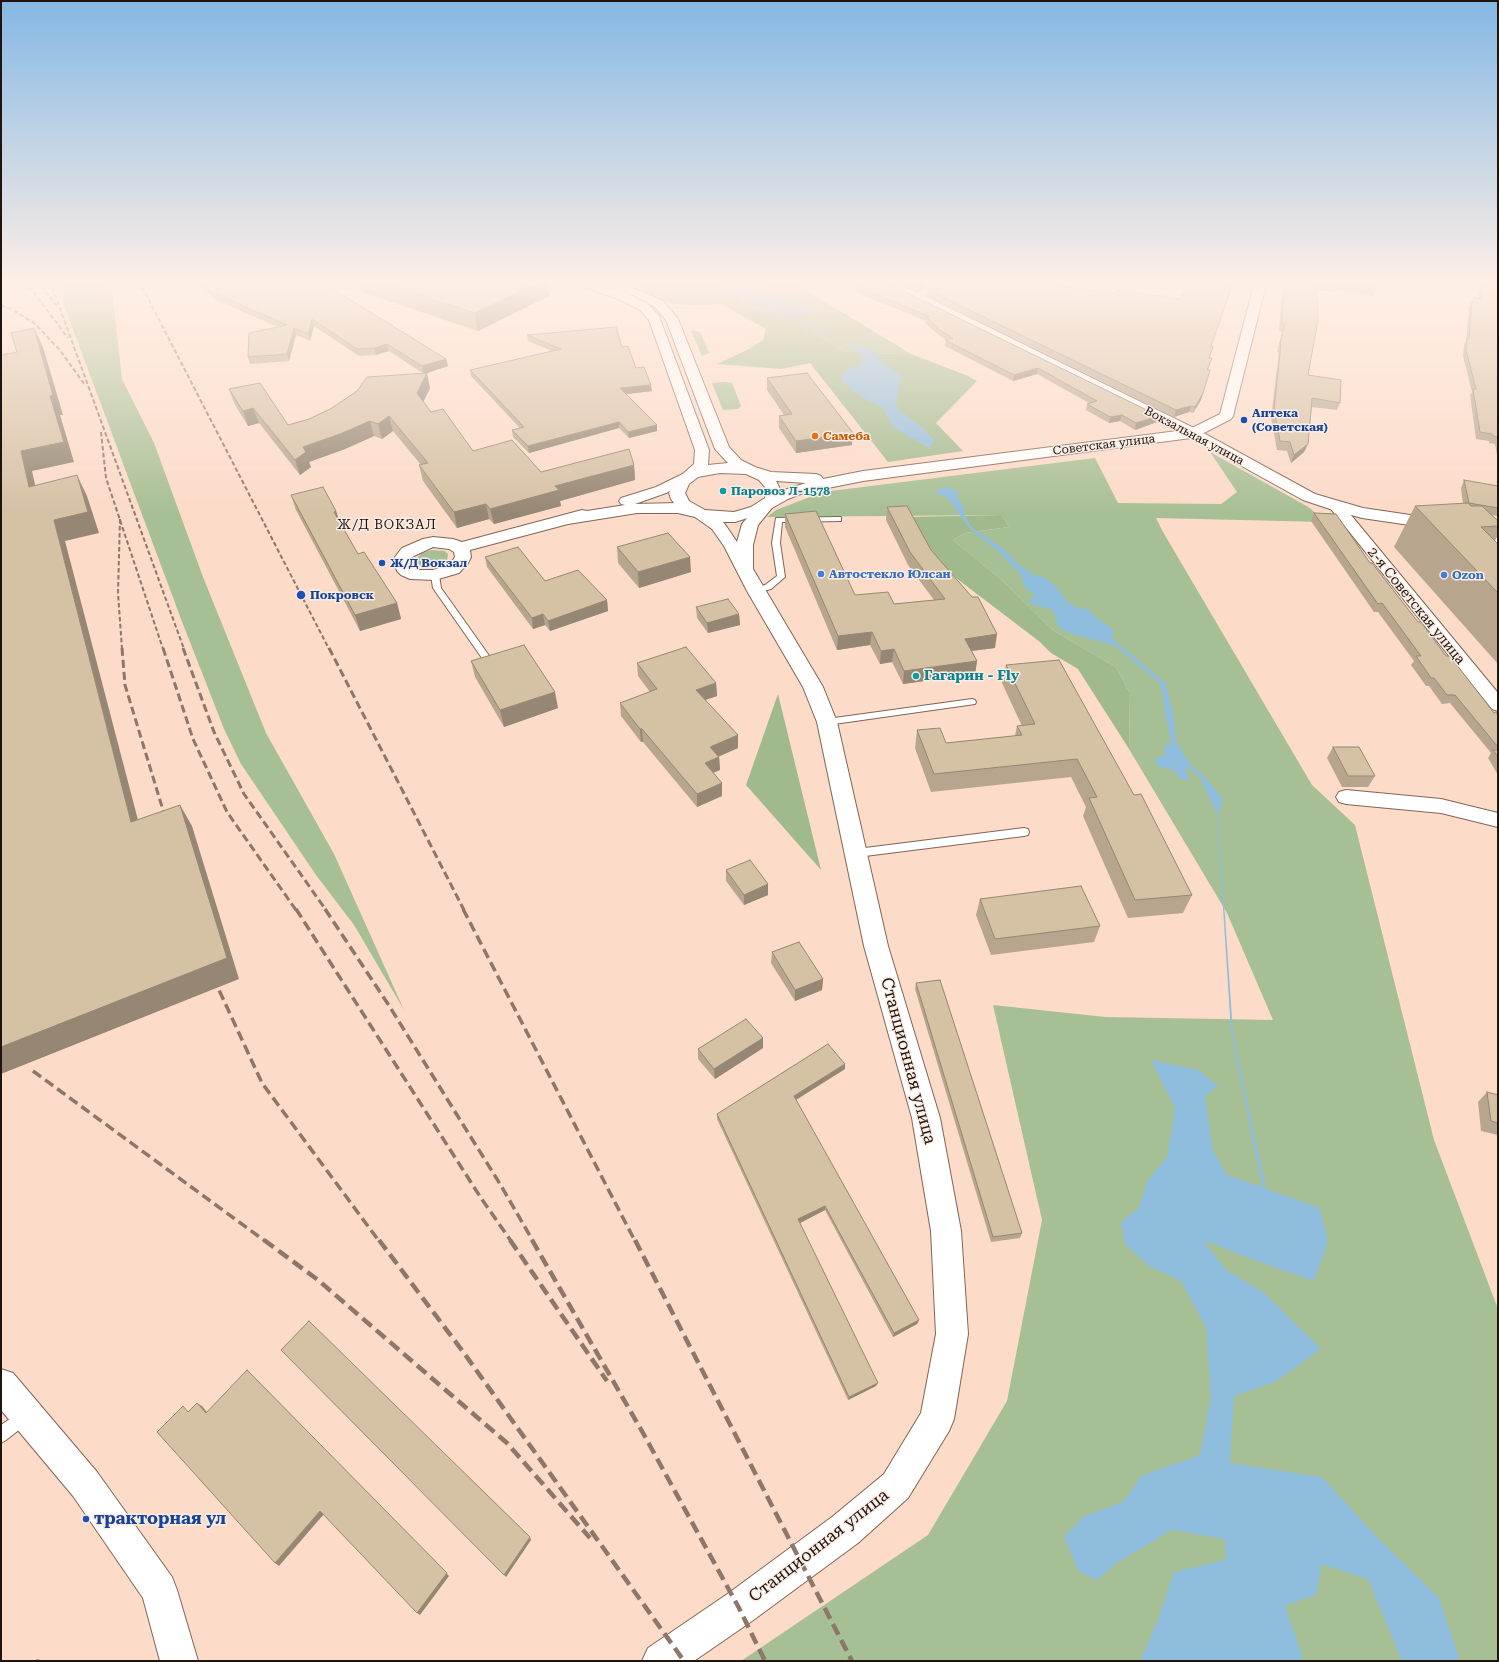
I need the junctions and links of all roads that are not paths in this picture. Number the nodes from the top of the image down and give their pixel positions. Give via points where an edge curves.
1 (669, 359) edge
2 (687, 359) edge
3 (1042, 359) edge
4 (1241, 359) edge
5 (1193, 433) junction
6 (750, 470) junction
7 (693, 474) junction
8 (863, 476) junction
9 (767, 504) junction
10 (1336, 506) junction
11 (701, 514) junction
12 (838, 519) dead end
13 (569, 520) junction
14 (1497, 537) edge
15 (460, 548) junction
16 (435, 575) junction
17 (750, 581) junction
18 (487, 659) edge
19 (972, 702) dead end
20 (1498, 705) edge
21 (827, 722) junction
22 (1346, 797) dead end
23 (1498, 820) edge
24 (1024, 832) dead end
25 (857, 853) junction
26 (1, 1385) edge
27 (28, 1415) junction
28 (1, 1435) edge
29 (179, 1661) edge
30 (661, 1661) edge

1 - 7 main road via 702,450 701,465
2 - 6 main road via 722,449 736,463
3 - 5 street, Вокзальная улица
4 - 5 main road, Советская улица via 1226,416
5 - 8 main road, Советская улица
5 - 10 main road, Вокзальная улица via 1310,497
6 - 7 main road via 720,468
6 - 8 main road, Советская улица via 770,476 807,479
6 - 9 main road via 764,477 772,486 774,492
7 - 11 main road via 679,486 678,496 683,504
7 - 13 main road via 661,490
8 - 9 main road, Советская улица via 799,489
9 - 11 main road, Советская улица via 758,510 735,516
9 - 17 main road, Станционная улица via 750,524 744,545
10 - 14 main road, Вокзальная улица
10 - 20 street, 2-я Советская улица
11 - 13 main road via 678,508 637,508
11 - 17 main road, Станционная улица via 718,526 732,546
12 - 17 lane via 779,520 776,543 781,577 768,587
13 - 15 main road
15 - 16 main road via 464,557 460,563 454,569
15 - 16 main road via 452,544 433,542 415,547 403,557 402,562 408,571
16 - 18 lane via 437,588
17 - 21 main road, Станционная улица via 813,687
19 - 21 lane
21 - 25 main road, Станционная улица
22 - 23 street via 1441,806
24 - 25 lane
25 - 30 main road, Станционная улица via 876,946 926,1118 946,1231 952,1334 937,1419 896,1486 845,1530 739,1608
26 - 27 main road
27 - 28 lane
27 - 29 main road via 85,1484 159,1590

